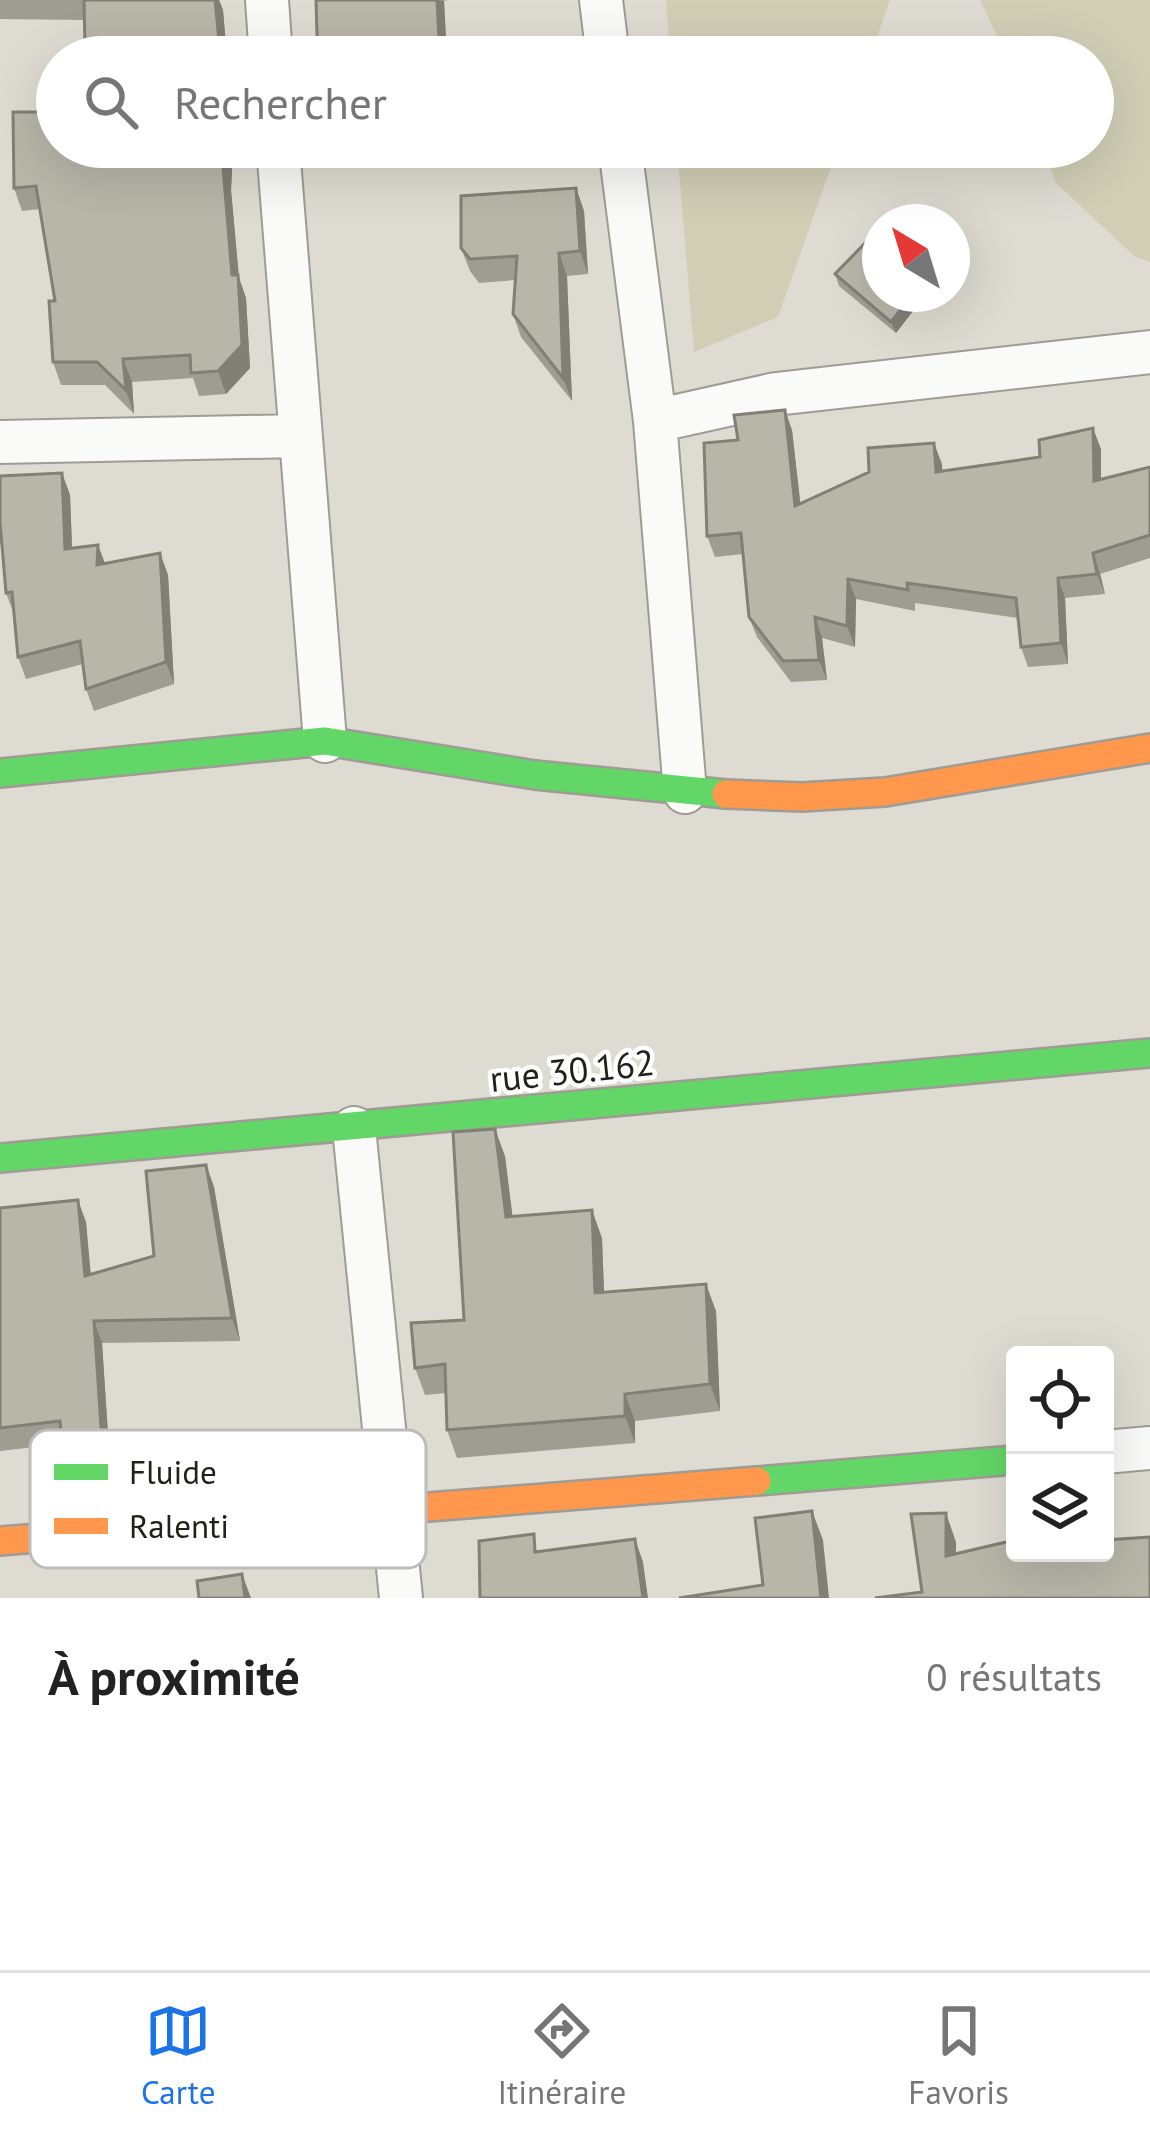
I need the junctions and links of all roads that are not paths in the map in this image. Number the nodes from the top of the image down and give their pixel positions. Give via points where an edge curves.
1 (267, 0) edge
2 (601, 0) edge
3 (270, 36) edge
4 (605, 36) edge
5 (280, 168) edge
6 (623, 168) edge
7 (1150, 352) edge
8 (655, 421) junction
9 (299, 436) junction
10 (0, 442) edge
11 (325, 741) junction
12 (1150, 748) edge
13 (0, 773) edge
14 (685, 792) junction
15 (1150, 1052) edge
16 (354, 1128) junction
17 (0, 1158) edge
18 (384, 1430) edge
19 (1150, 1448) edge
20 (1114, 1451) edge
21 (1006, 1461) edge
22 (426, 1508) edge
23 (30, 1539) edge
24 (0, 1541) edge
25 (398, 1568) edge
26 (401, 1598) edge

1 - 3 street
2 - 4 street
5 - 9 street
6 - 8 street
7 - 8 street via 776,394
8 - 14 street
9 - 10 street
9 - 11 street
11 - 13 street
11 - 14 street
12 - 14 street via 885,792
15 - 16 street, rue 30.162
16 - 17 street, rue 30.162
16 - 18 street
19 - 20 street
21 - 22 street
23 - 24 street
25 - 26 street

